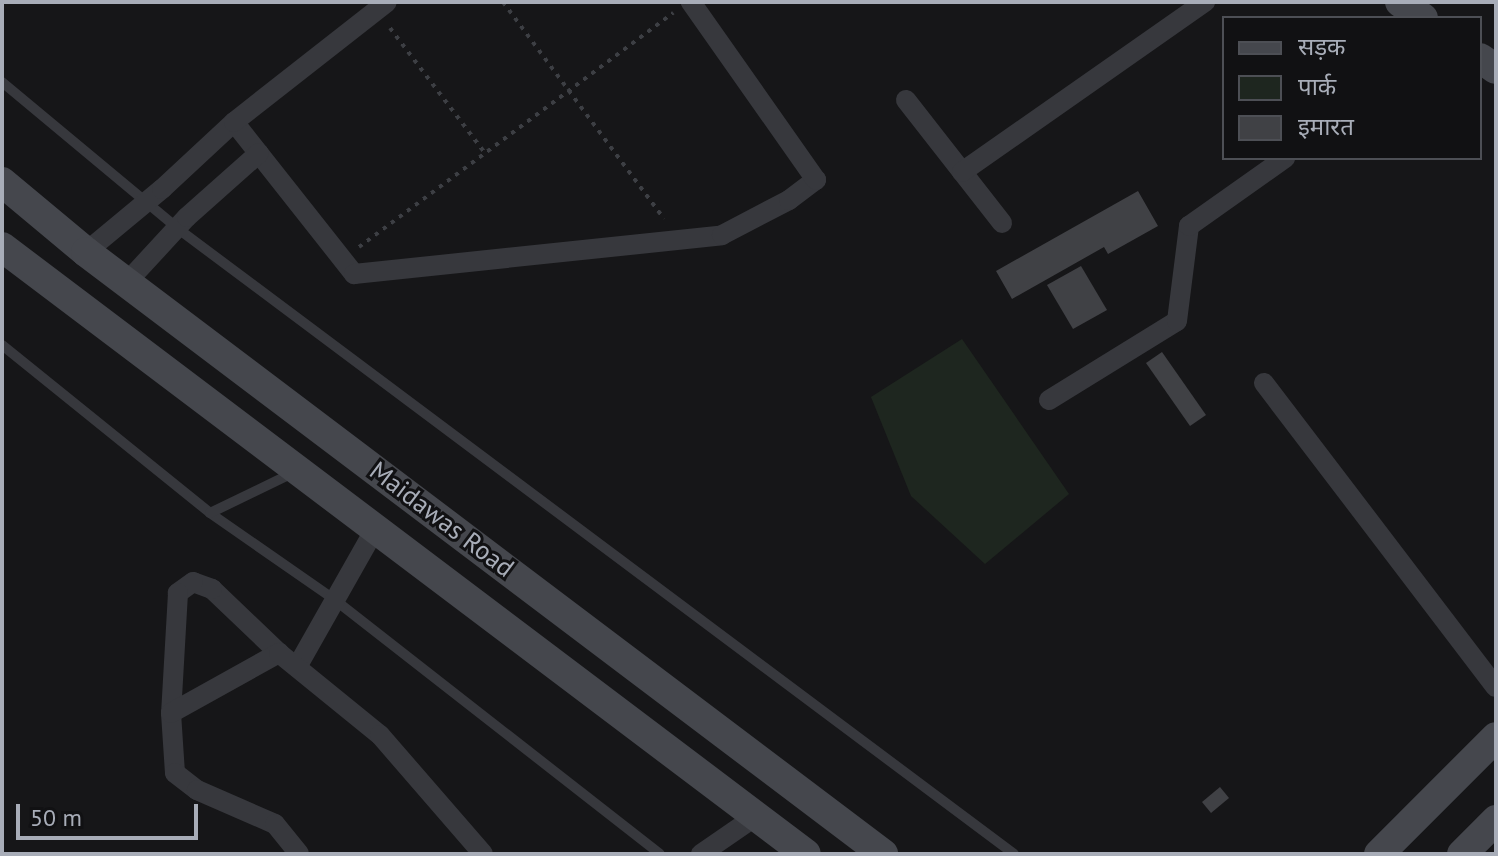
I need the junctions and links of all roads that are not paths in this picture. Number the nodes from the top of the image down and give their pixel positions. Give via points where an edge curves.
1 (1205, 2) edge
2 (1400, 2) edge
3 (382, 6) edge
4 (683, 6) edge
5 (1420, 16) edge
6 (2, 82) edge
7 (906, 100) dead end
8 (234, 122) junction
9 (259, 153) junction
10 (1282, 160) edge
11 (962, 172) junction
12 (2, 182) edge
13 (148, 201) junction
14 (1002, 223) dead end
15 (177, 228) junction
16 (2, 247) edge
17 (86, 252) junction
18 (127, 282) junction
19 (2, 345) edge
20 (1264, 383) dead end
21 (1049, 400) dead end
22 (297, 471) junction
23 (210, 513) junction
24 (375, 529) junction
25 (335, 600) junction
26 (279, 653) junction
27 (297, 667) junction
28 (1496, 687) edge
29 (171, 713) junction
30 (1496, 737) edge
31 (756, 816) junction
32 (1496, 820) edge
33 (299, 854) edge
34 (483, 854) edge
35 (660, 854) edge
36 (701, 854) edge
37 (806, 854) edge
38 (883, 854) edge
39 (1014, 854) edge
40 (1379, 854) edge
41 (1462, 854) edge

1 - 11 street
2 - 5 street
3 - 8 street
4 - 9 street via 816,180 722,235 354,274
6 - 13 lane
7 - 11 street
8 - 9 street
8 - 13 street
9 - 15 street
10 - 21 street via 1189,226 1177,321
11 - 14 street
12 - 17 street, Maidawas Road
13 - 15 lane
13 - 17 street
15 - 18 street
15 - 39 lane
16 - 22 street, Maidawas Road
17 - 18 street, Maidawas Road
18 - 38 street, Maidawas Road
19 - 23 lane
20 - 28 street
22 - 23 lane
22 - 24 street, Maidawas Road
23 - 25 lane
24 - 25 street
24 - 31 street, Maidawas Road
25 - 27 street
25 - 35 lane
26 - 27 street
26 - 29 street
26 - 29 street via 212,589 193,582 178,593
27 - 34 street via 380,735
29 - 33 street via 175,773 197,790 275,824
30 - 40 street
31 - 36 street
31 - 37 street, Maidawas Road
32 - 41 street

